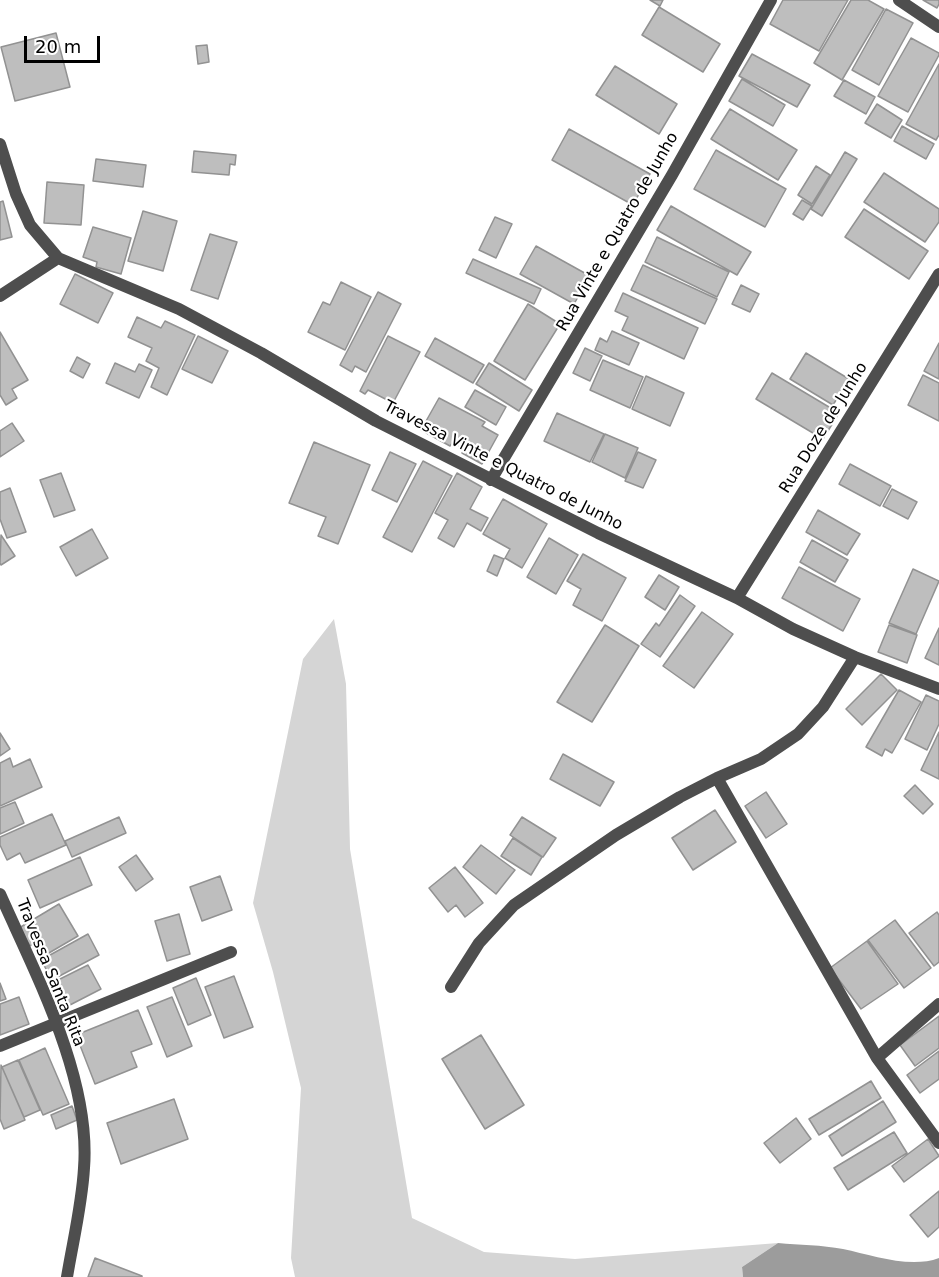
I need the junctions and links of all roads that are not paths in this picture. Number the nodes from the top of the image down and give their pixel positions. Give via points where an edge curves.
1 (771, 0) edge
2 (899, 0) edge
3 (939, 27) edge
4 (0, 144) edge
5 (58, 258) junction
6 (939, 274) edge
7 (0, 296) edge
8 (491, 480) junction
9 (736, 598) junction
10 (855, 657) junction
11 (939, 689) edge
12 (717, 778) junction
13 (0, 894) edge
14 (231, 952) dead end
15 (451, 987) dead end
16 (939, 1004) edge
17 (57, 1024) junction
18 (0, 1046) edge
19 (877, 1058) junction
20 (939, 1143) edge
21 (67, 1277) edge

1 - 8 street, Rua Vinte e Quatro de Junho
2 - 3 street
4 - 5 street via 30,225
5 - 7 street
5 - 8 street, Travessa Vinte e Quatro de Junho via 179,309 376,421
6 - 9 street, Rua Doze de Junho
8 - 9 street, Travessa Vinte e Quatro de Junho
9 - 10 street, Travessa Vinte e Quatro de Junho
10 - 11 street, Travessa Vinte e Quatro de Junho
10 - 12 street via 823,707 798,734 761,759
12 - 15 street via 616,835 514,905 479,943
12 - 19 street
13 - 17 street, Travessa Santa Rita
14 - 17 street
16 - 19 street
17 - 18 street
17 - 21 street, Travessa Santa Rita via 82,1118 85,1167
19 - 20 street

